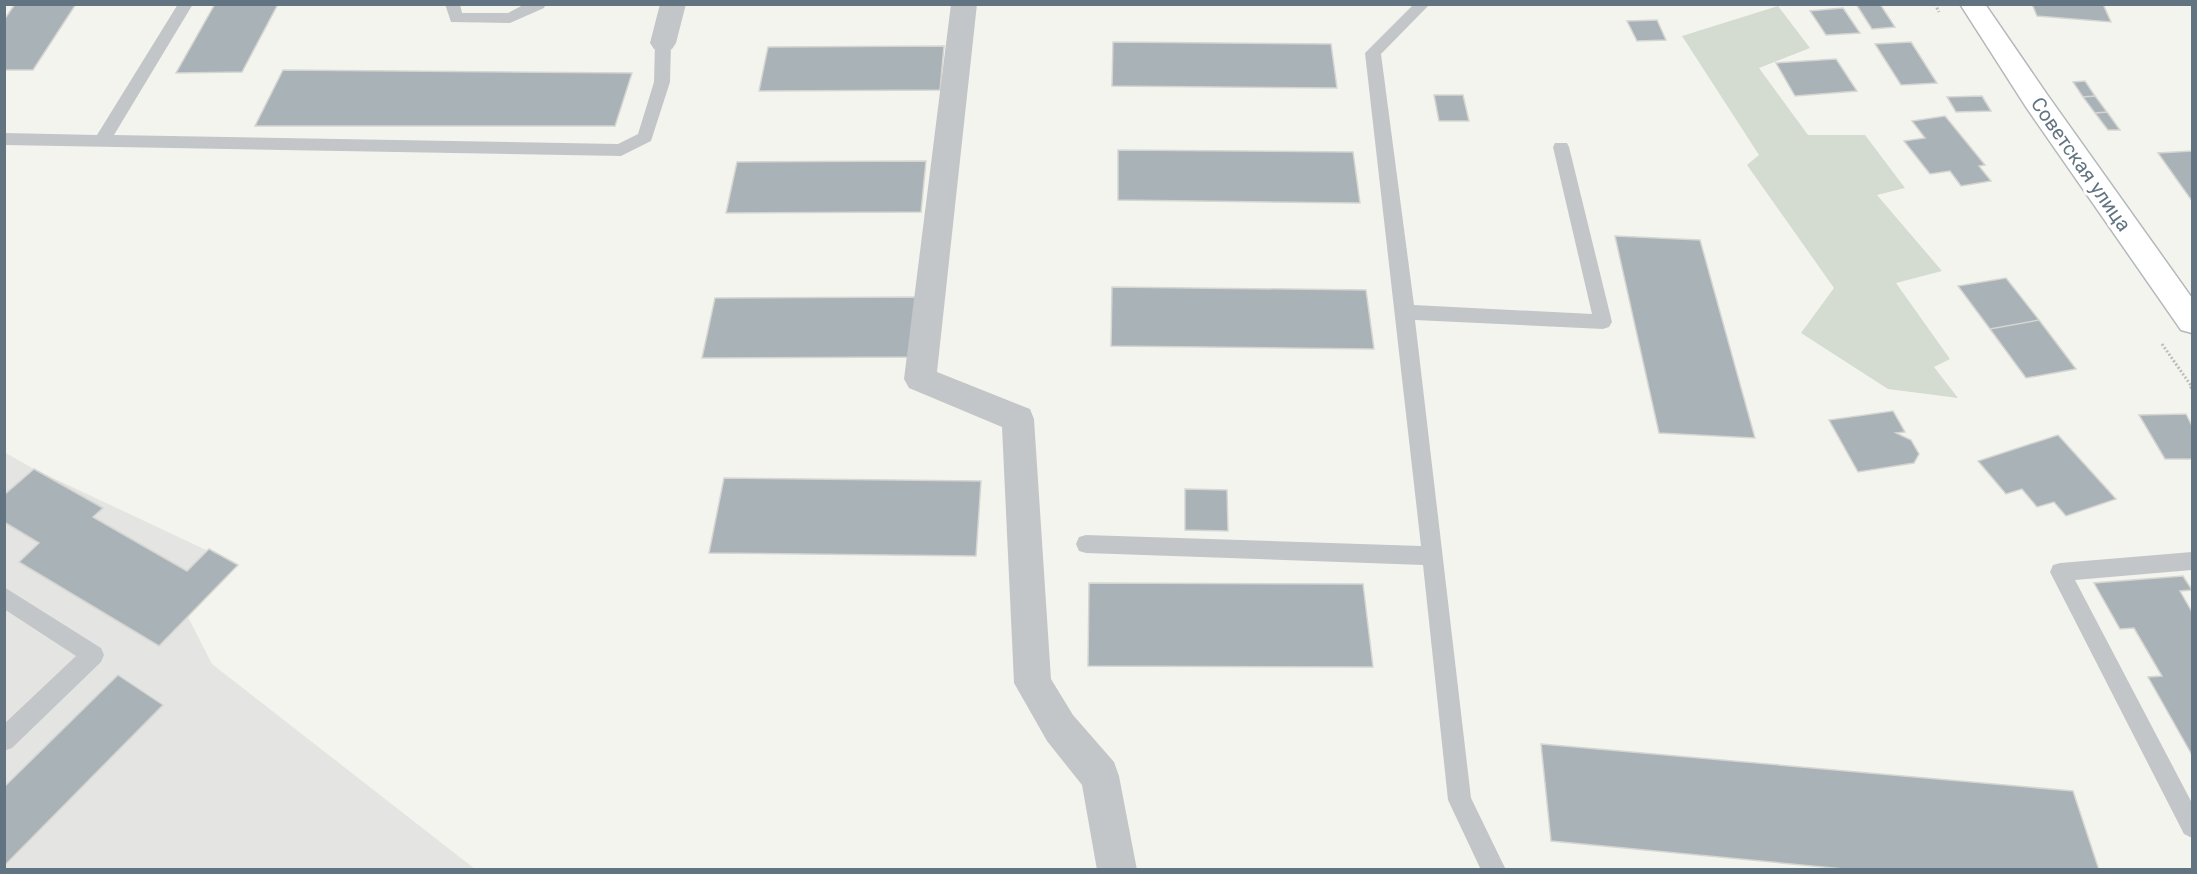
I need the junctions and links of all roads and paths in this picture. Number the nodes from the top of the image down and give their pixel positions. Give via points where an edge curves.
1 (186, 4) edge
2 (452, 4) edge
3 (539, 4) edge
4 (673, 4) edge
5 (964, 4) edge
6 (1423, 4) edge
7 (1972, 4) edge
8 (663, 43) joint
9 (5, 139) edge
10 (102, 141) junction
11 (1561, 147) dead end
12 (1405, 312) junction
13 (2193, 321) edge
14 (1086, 544) dead end
15 (1432, 556) junction
16 (2193, 561) edge
17 (4, 597) edge
18 (4, 740) edge
19 (2193, 826) edge
20 (1117, 870) edge
21 (1494, 870) edge

1 - 10 lane
2 - 3 lane via 456,18 510,18
4 - 8 street
5 - 20 street via 920,379 1018,419 1033,683 1060,728 1100,776
6 - 12 lane via 1373,52
7 - 13 main road, Советская улица
8 - 10 lane via 662,82 645,137 621,150
9 - 10 lane
11 - 12 lane via 1603,322
12 - 15 lane
14 - 15 lane
15 - 21 lane via 1460,800
16 - 19 lane via 2060,572
17 - 18 lane via 93,655

